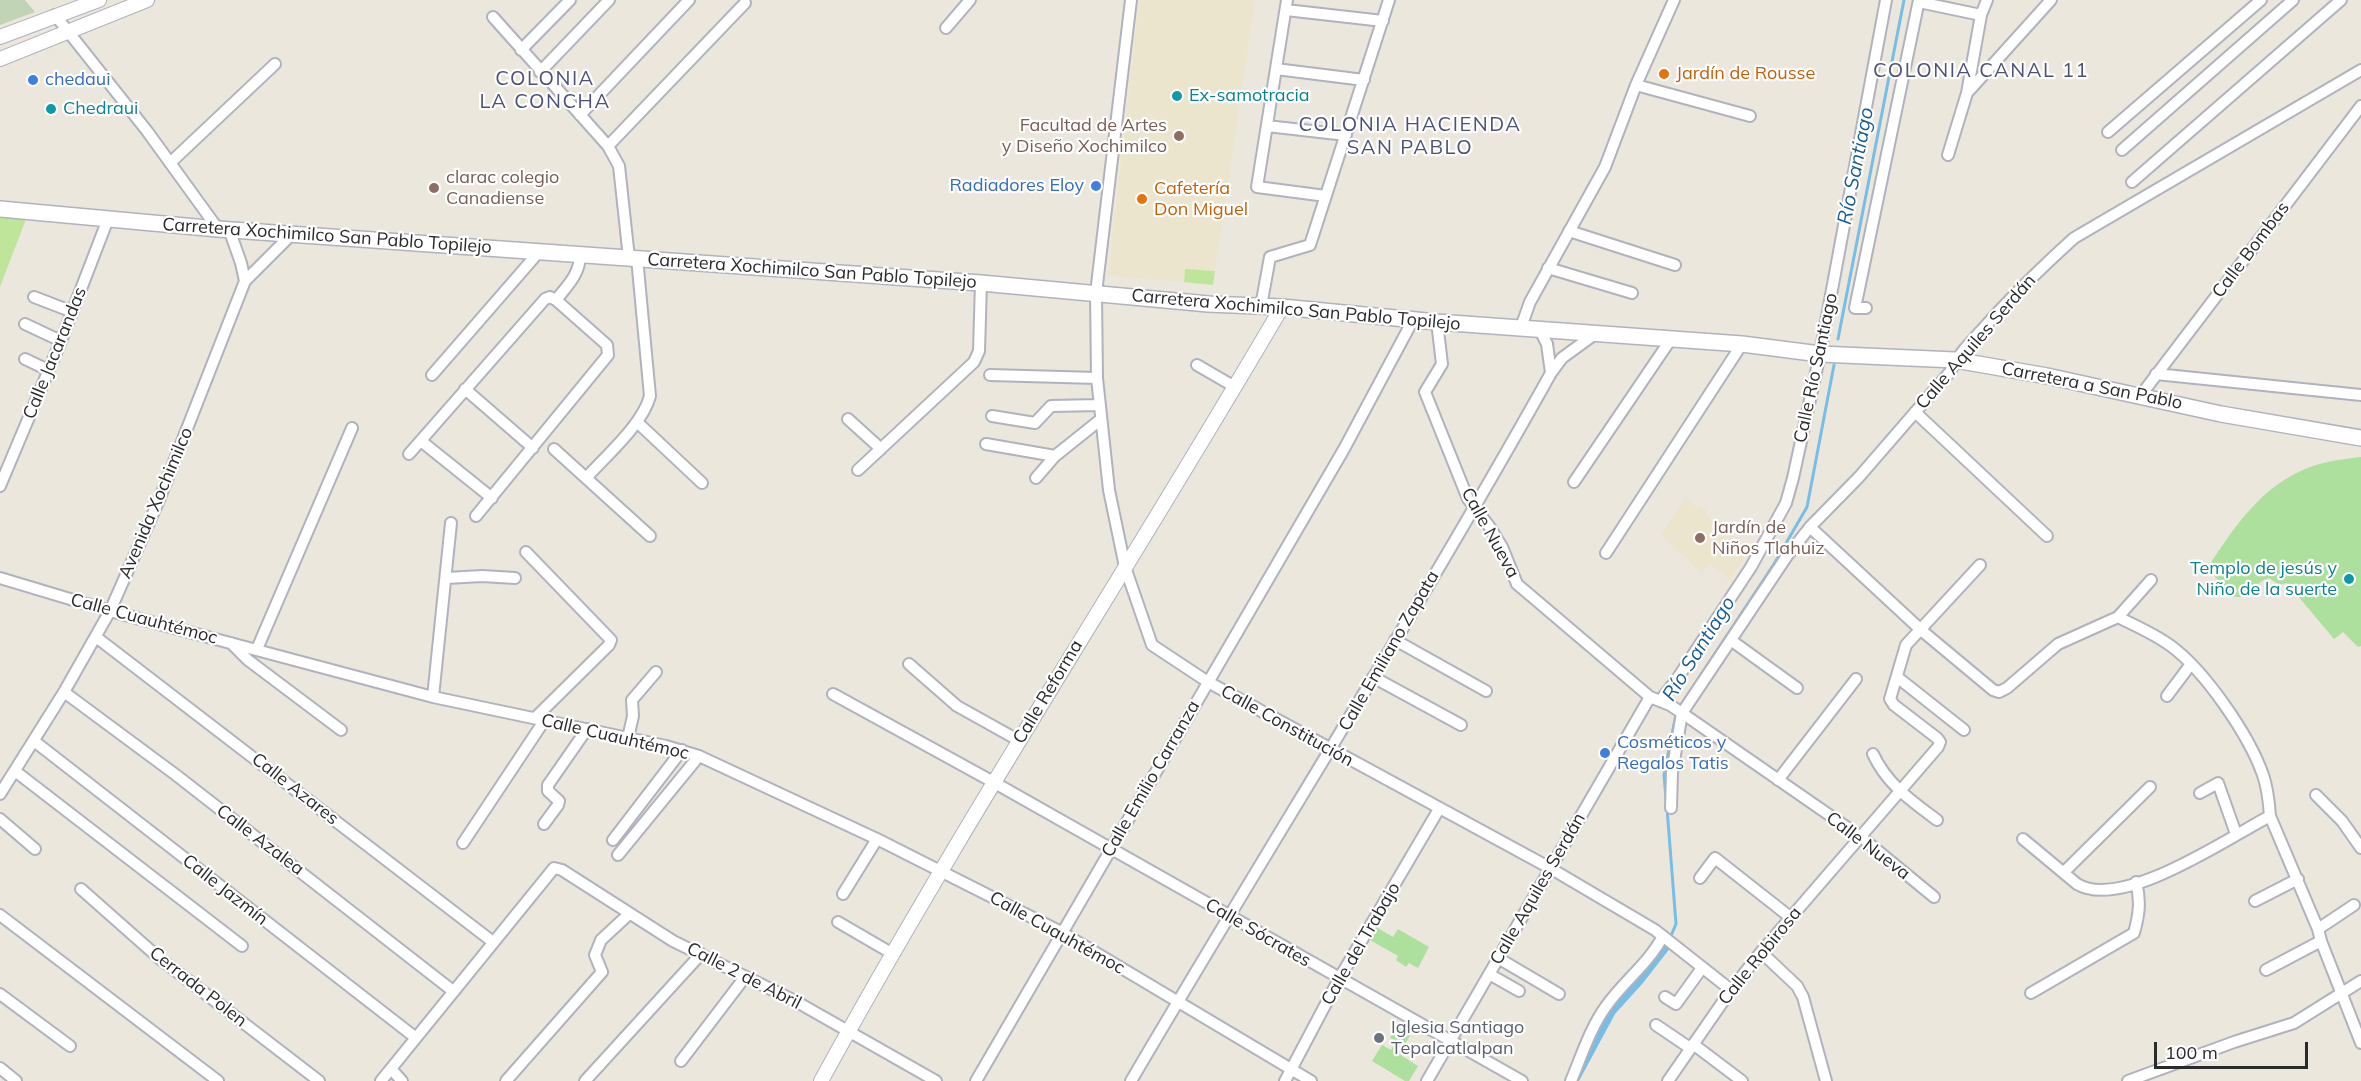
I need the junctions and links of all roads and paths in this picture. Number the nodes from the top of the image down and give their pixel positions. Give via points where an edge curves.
1 (99, 0) edge
2 (147, 0) edge
3 (570, 0) edge
4 (609, 0) edge
5 (689, 0) edge
6 (970, 0) edge
7 (1131, 0) edge
8 (1389, 0) edge
9 (1674, 0) edge
10 (1886, 0) edge
11 (1987, 0) edge
12 (2051, 0) edge
13 (2261, 0) edge
14 (2293, 0) edge
15 (2341, 0) edge
16 (1919, 1) edge
17 (745, 3) dead end
18 (1286, 5) edge
19 (55, 15) junction
20 (1981, 15) junction
21 (493, 17) dead end
22 (1383, 21) junction
23 (946, 28) dead end
24 (68, 31) junction
25 (0, 37) edge
26 (521, 50) junction
27 (0, 59) edge
28 (275, 64) dead end
29 (1276, 69) junction
30 (2361, 70) edge
31 (540, 72) junction
32 (1364, 80) junction
33 (1636, 85) junction
34 (1967, 93) junction
35 (2361, 106) edge
36 (580, 115) junction
37 (1750, 116) dead end
38 (1267, 126) junction
39 (2109, 132) dead end
40 (1346, 135) junction
41 (608, 146) junction
42 (2122, 150) dead end
43 (1948, 155) dead end
44 (170, 163) junction
45 (2132, 182) dead end
46 (1326, 196) junction
47 (0, 209) edge
48 (108, 219) junction
49 (223, 229) junction
50 (1569, 231) junction
51 (293, 233) junction
52 (538, 253) junction
53 (580, 255) junction
54 (633, 258) junction
55 (1675, 265) dead end
56 (1548, 268) junction
57 (245, 281) junction
58 (981, 283) junction
59 (1096, 293) junction
60 (1632, 293) dead end
61 (34, 297) dead end
62 (556, 300) junction
63 (1261, 306) junction
64 (1281, 307) junction
65 (1866, 308) dead end
66 (73, 312) junction
67 (1413, 320) junction
68 (1437, 322) junction
69 (25, 324) dead end
70 (1521, 327) junction
71 (1539, 328) junction
72 (1595, 334) junction
73 (1671, 339) junction
74 (61, 341) junction
75 (1742, 345) junction
76 (1820, 354) junction
77 (25, 359) dead end
78 (1955, 360) junction
79 (1197, 365) dead end
80 (48, 370) junction
81 (1551, 373) junction
82 (2156, 374) junction
83 (432, 375) dead end
84 (990, 375) dead end
85 (1097, 378) junction
86 (1235, 387) junction
87 (465, 389) junction
88 (2141, 394) junction
89 (2361, 395) edge
90 (1100, 405) junction
91 (1915, 412) junction
92 (992, 416) dead end
93 (848, 419) dead end
94 (1100, 420) junction
95 (637, 422) junction
96 (352, 428) dead end
97 (2361, 438) edge
98 (421, 441) junction
99 (986, 444) dead end
100 (533, 448) junction
101 (554, 449) dead end
102 (881, 449) junction
103 (409, 454) dead end
104 (1055, 456) junction
105 (858, 470) dead end
106 (586, 478) junction
107 (1036, 478) dead end
108 (1574, 482) dead end
109 (702, 483) dead end
110 (0, 486) edge
111 (492, 498) junction
112 (1475, 506) junction
113 (476, 516) dead end
114 (451, 523) dead end
115 (1810, 527) junction
116 (650, 536) dead end
117 (2047, 536) dead end
118 (526, 552) dead end
119 (1606, 553) dead end
120 (1980, 564) dead end
121 (1125, 567) junction
122 (0, 578) edge
123 (447, 578) junction
124 (515, 578) dead end
125 (2151, 580) dead end
126 (110, 611) junction
127 (2118, 617) junction
128 (1920, 630) junction
129 (96, 638) junction
130 (1395, 640) junction
131 (1732, 640) junction
132 (231, 643) junction
133 (257, 649) junction
134 (909, 664) dead end
135 (2191, 664) junction
136 (656, 672) dead end
137 (1373, 677) junction
138 (1898, 677) junction
139 (1856, 679) dead end
140 (1208, 682) junction
141 (1797, 688) dead end
142 (1486, 691) dead end
143 (64, 692) junction
144 (833, 694) dead end
145 (2167, 696) dead end
146 (433, 697) junction
147 (1660, 701) junction
148 (1682, 712) junction
149 (540, 720) junction
150 (1461, 725) dead end
151 (587, 729) junction
152 (341, 730) dead end
153 (1964, 730) dead end
154 (628, 738) junction
155 (1018, 740) junction
156 (34, 741) junction
157 (682, 750) junction
158 (1331, 751) junction
159 (1873, 754) dead end
160 (699, 756) junction
161 (15, 771) junction
162 (1778, 780) junction
163 (995, 783) junction
164 (2150, 787) dead end
165 (1899, 792) junction
166 (2200, 793) dead end
167 (0, 794) edge
168 (2316, 795) dead end
169 (1671, 808) dead end
170 (1439, 809) junction
171 (2270, 816) junction
172 (0, 819) edge
173 (1937, 820) dead end
174 (544, 824) dead end
175 (2236, 834) junction
176 (1861, 837) junction
177 (877, 839) junction
178 (2023, 839) dead end
179 (613, 840) dead end
180 (463, 843) dead end
181 (1111, 848) junction
182 (2361, 848) edge
183 (35, 849) dead end
184 (618, 855) dead end
185 (1550, 868) junction
186 (941, 871) junction
187 (2064, 872) junction
188 (1700, 878) dead end
189 (2298, 879) junction
190 (2136, 882) junction
191 (81, 889) dead end
192 (843, 894) dead end
193 (1934, 897) dead end
194 (2255, 901) dead end
195 (2354, 905) dead end
196 (629, 914) junction
197 (0, 915) edge
198 (1228, 916) junction
199 (1790, 917) junction
200 (838, 922) dead end
201 (2318, 929) junction
202 (1061, 932) junction
203 (1664, 937) junction
204 (2321, 941) junction
205 (493, 942) junction
206 (242, 946) dead end
207 (1761, 951) junction
208 (701, 954) junction
209 (893, 954) junction
210 (1498, 958) junction
211 (1702, 968) junction
212 (2266, 970) dead end
213 (1489, 974) junction
214 (745, 977) junction
215 (1339, 979) junction
216 (2361, 981) edge
217 (1731, 990) junction
218 (453, 991) junction
219 (1519, 991) dead end
220 (2031, 993) dead end
221 (2342, 993) junction
222 (0, 994) edge
223 (1559, 994) dead end
224 (1665, 997) dead end
225 (1177, 1002) junction
226 (1656, 1025) dead end
227 (848, 1031) junction
228 (416, 1038) junction
229 (1450, 1041) junction
230 (2361, 1043) edge
231 (70, 1046) dead end
232 (1691, 1046) junction
233 (681, 1061) dead end
234 (0, 1068) edge
235 (392, 1070) junction
236 (1291, 1070) junction
237 (16, 1081) edge
238 (218, 1081) edge
239 (318, 1081) edge
240 (381, 1081) edge
241 (402, 1081) edge
242 (506, 1081) edge
243 (585, 1081) edge
244 (820, 1081) edge
245 (936, 1081) edge
246 (976, 1081) edge
247 (1131, 1081) edge
248 (1285, 1081) edge
249 (1311, 1081) edge
250 (1427, 1081) edge
251 (1522, 1081) edge
252 (1571, 1081) edge
253 (1668, 1081) edge
254 (1742, 1081) edge
255 (1826, 1081) edge
256 (2128, 1081) edge

1 - 19 street
2 - 24 street
3 - 26 street
4 - 31 street
5 - 36 street
6 - 23 street
7 - 59 street, Calle Constitución
8 - 22 street
9 - 33 street
10 - 76 street, Calle Río Santiago
11 - 20 street
12 - 34 street
13 - 39 street
14 - 42 street
15 - 45 street
16 - 20 street
16 - 65 street via 1855,308
17 - 41 street
18 - 22 street
18 - 29 street
19 - 24 street
19 - 25 street
20 - 34 street
21 - 26 street
22 - 32 street
24 - 27 street
24 - 44 street
26 - 31 street
28 - 44 street
29 - 32 street
29 - 38 street
30 - 78 street, Calle Aquiles Serdán via 2074,238
31 - 36 street
32 - 40 street
33 - 37 street
33 - 50 street via 1605,167
34 - 43 street
35 - 82 street, Calle Bombas
36 - 41 street
38 - 40 street
38 - 46 street via 1257,187
40 - 46 street
41 - 54 street via 619,166
44 - 49 street
46 - 63 street via 1310,245 1270,258
47 - 48 main road, Carretera Xochimilco San Pablo Topilejo
48 - 49 main road, Carretera Xochimilco San Pablo Topilejo
48 - 66 street, Calle Jacarandas
49 - 51 main road, Carretera Xochimilco San Pablo Topilejo
49 - 57 street via 242,262
50 - 55 street
50 - 56 street
51 - 52 main road, Carretera Xochimilco San Pablo Topilejo
51 - 57 street
52 - 53 main road, Carretera Xochimilco San Pablo Topilejo
52 - 83 street
53 - 54 main road, Carretera Xochimilco San Pablo Topilejo
53 - 62 street via 575,275
54 - 58 main road, Carretera Xochimilco San Pablo Topilejo
54 - 95 street via 650,396
56 - 60 street
56 - 70 street
57 - 126 street, Avenida Xochimilco via 159,501
58 - 59 main road, Carretera Xochimilco San Pablo Topilejo
58 - 102 street via 979,351 974,362
59 - 63 main road, Carretera Xochimilco San Pablo Topilejo
59 - 85 street, Calle Constitución
61 - 66 street
62 - 87 street via 545,299
62 - 100 street via 609,351
63 - 64 main road, Carretera Xochimilco San Pablo Topilejo
64 - 67 main road, Carretera Xochimilco San Pablo Topilejo
64 - 86 street, Calle Reforma
66 - 74 street, Calle Jacarandas
67 - 68 main road, Carretera Xochimilco San Pablo Topilejo
67 - 140 street, Calle Emilio Carranza via 1344,449
68 - 70 main road, Carretera Xochimilco San Pablo Topilejo
68 - 112 street, Calle Nueva via 1442,364 1425,392 1468,499
69 - 74 street
70 - 71 main road, Carretera Xochimilco San Pablo Topilejo
71 - 72 main road, Carretera Xochimilco San Pablo Topilejo
71 - 81 street via 1547,344
72 - 73 main road, Carretera Xochimilco San Pablo Topilejo
72 - 81 street, Calle Emiliano Zapata via 1562,358
73 - 75 main road, Carretera Xochimilco San Pablo Topilejo
73 - 108 street
74 - 80 street, Calle Jacarandas
75 - 76 main road, Carretera a San Pablo
75 - 119 street
76 - 78 main road, Carretera a San Pablo
76 - 147 street, Calle Río Santiago via 1786,503 1751,567
77 - 80 street
78 - 88 main road, Carretera a San Pablo
78 - 91 street, Calle Aquiles Serdán via 1950,372
79 - 86 street
80 - 110 street, Calle Jacarandas
81 - 112 street, Calle Emiliano Zapata
82 - 88 street, Calle Bombas
82 - 89 street
84 - 85 street
85 - 90 street, Calle Constitución
86 - 121 street, Calle Reforma
87 - 98 street
87 - 100 street
88 - 97 main road, Carretera a San Pablo via 2221,414
90 - 92 street via 1051,406 1035,423
90 - 94 street, Calle Constitución
91 - 115 street, Calle Aquiles Serdán
91 - 117 street
93 - 102 street
94 - 104 street
94 - 121 street, Calle Constitución
95 - 106 street
95 - 109 street
96 - 133 street
98 - 103 street
98 - 111 street
99 - 104 street
100 - 111 street
101 - 106 street
102 - 105 street
104 - 107 street
106 - 116 street
111 - 113 street
112 - 130 street, Calle Emiliano Zapata
112 - 147 street, Calle Nueva via 1502,547 1517,584
114 - 123 street
115 - 128 street
115 - 131 street, Calle Aquiles Serdán via 1786,556
118 - 149 street via 611,640
120 - 128 street
121 - 140 street, Calle Constitución via 1152,645
121 - 155 street, Calle Reforma
122 - 126 street, Calle Cuauhtémoc
123 - 124 street
123 - 146 street
125 - 127 street
126 - 129 street, Avenida Xochimilco
126 - 132 street, Calle Cuauhtémoc
127 - 128 street via 2058,644 1999,692
127 - 135 street via 2156,636
128 - 138 street via 1905,645
129 - 143 street, Avenida Xochimilco
129 - 205 street, Calle Azares
130 - 137 street, Calle Emiliano Zapata
130 - 142 street
131 - 141 street
131 - 148 street, Calle Aquiles Serdán
132 - 133 street, Calle Cuauhtémoc
132 - 152 street
133 - 146 street, Calle Cuauhtémoc
134 - 155 street via 957,706
135 - 145 street
135 - 171 street via 2230,712 2254,754 2269,796
136 - 154 street via 632,700
137 - 150 street
137 - 158 street, Calle Emiliano Zapata
138 - 153 street
138 - 165 street, Calle Robirosa via 1890,699 1940,742
139 - 162 street
140 - 158 street, Calle Constitución
140 - 181 street, Calle Emilio Carranza
143 - 156 street, Avenida Xochimilco
143 - 218 street, Calle Azalea
144 - 163 street, Calle Sócrates
146 - 149 street, Calle Cuauhtémoc
147 - 148 street, Calle Nueva
147 - 185 street, Calle Aquiles Serdán
148 - 162 street, Calle Nueva
148 - 169 street via 1672,772
149 - 151 street, Calle Cuauhtémoc
149 - 180 street
151 - 154 street, Calle Cuauhtémoc
151 - 174 street via 548,785 548,791 559,801
154 - 157 street, Calle Cuauhtémoc
155 - 163 street, Calle Reforma
156 - 161 street, Avenida Xochimilco
156 - 228 street, Calle Jazmín
157 - 160 street, Calle Cuauhtémoc
157 - 179 street
158 - 170 street, Calle Constitución
158 - 198 street, Calle Emiliano Zapata
159 - 165 street via 1885,777
160 - 177 street, Calle Cuauhtémoc
160 - 184 street
161 - 167 street, Avenida Xochimilco
161 - 206 street
162 - 176 street, Calle Nueva
163 - 181 street, Calle Sócrates
163 - 186 street, Calle Reforma
164 - 187 street
165 - 173 street
165 - 176 street, Calle Robirosa
166 - 175 street via 2218,783
168 - 182 street
170 - 185 street, Calle Constitución
170 - 215 street, Calle del Trabajo
171 - 175 street
171 - 189 street
172 - 183 street
175 - 190 street via 2184,866
176 - 193 street, Calle Nueva
176 - 199 street, Calle Robirosa
177 - 186 street, Calle Cuauhtémoc
177 - 192 street
178 - 187 street
181 - 198 street, Calle Sócrates
181 - 202 street, Calle Emilio Carranza
185 - 203 street, Calle Constitución
185 - 210 street, Calle Aquiles Serdán
186 - 202 street, Calle Cuauhtémoc
186 - 209 street, Calle Reforma
187 - 190 street via 2087,890 2100,891
188 - 199 street via 1715,858
189 - 194 street
189 - 201 street
190 - 220 street via 2140,912 2134,933
191 - 239 street, Cerrada Polen via 159,958
195 - 201 street
196 - 205 street, Calle 2 de Abril via 554,868
196 - 208 street, Calle 2 de Abril
196 - 242 street via 601,940 595,955 602,972
197 - 238 street
198 - 215 street, Calle Sócrates
198 - 225 street, Calle Emiliano Zapata
199 - 207 street, Calle Robirosa
200 - 209 street
201 - 204 street
202 - 225 street, Calle Cuauhtémoc
202 - 246 street, Calle Emilio Carranza
203 - 211 street, Calle Constitución
203 - 252 street via 1598,1017
204 - 212 street
204 - 221 street
205 - 218 street
207 - 217 street, Calle Robirosa
207 - 255 street via 1803,997
208 - 214 street, Calle 2 de Abril
208 - 243 street
209 - 227 street, Calle Reforma
210 - 213 street, Calle Aquiles Serdán
210 - 223 street
211 - 217 street, Calle Constitución
211 - 224 street via 1676,1004
213 - 219 street
213 - 229 street, Calle Aquiles Serdán
214 - 227 street, Calle 2 de Abril
214 - 233 street
215 - 229 street, Calle Sócrates
215 - 236 street, Calle del Trabajo
216 - 221 street
217 - 232 street, Calle Robirosa
218 - 228 street
221 - 230 street
221 - 256 street via 2294,1023
222 - 231 street
225 - 236 street, Calle Cuauhtémoc
225 - 247 street, Calle Emiliano Zapata
226 - 232 street
227 - 244 street, Calle Reforma
227 - 245 street, Calle 2 de Abril
228 - 235 street
229 - 250 street, Calle Aquiles Serdán
229 - 251 street, Calle Sócrates
232 - 253 street, Calle Robirosa
232 - 254 street
234 - 237 street
235 - 240 street
235 - 241 street
236 - 248 street, Calle del Trabajo
236 - 249 street, Calle Cuauhtémoc

